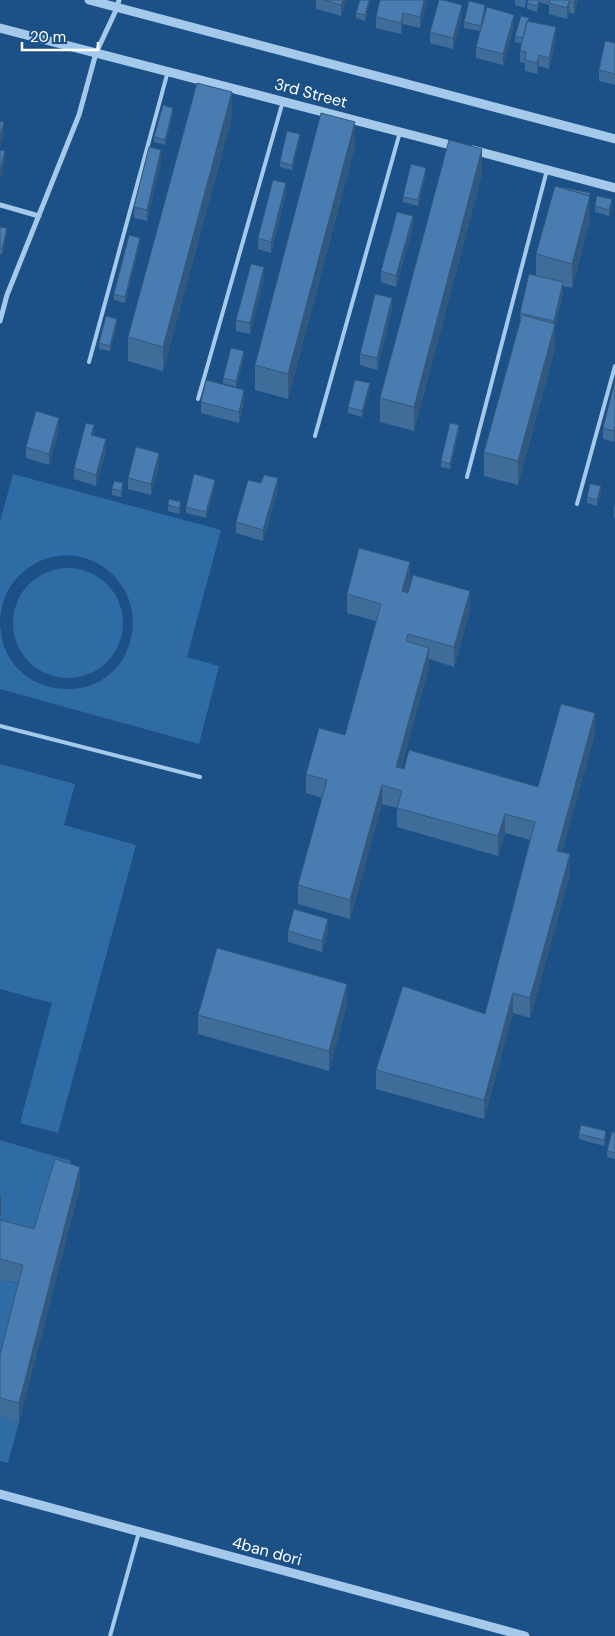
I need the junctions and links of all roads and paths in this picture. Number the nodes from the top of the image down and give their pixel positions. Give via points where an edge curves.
1 (88, 0) edge
2 (118, 4) edge
3 (0, 28) edge
4 (96, 53) junction
5 (168, 71) junction
6 (282, 101) junction
7 (400, 132) junction
8 (615, 139) edge
9 (547, 170) junction
10 (615, 188) edge
11 (0, 205) edge
12 (40, 216) junction
13 (0, 321) edge
14 (89, 362) dead end
15 (615, 366) edge
16 (198, 399) dead end
17 (316, 436) dead end
18 (467, 477) dead end
19 (577, 504) dead end
20 (0, 726) edge
21 (200, 777) dead end
22 (0, 1494) edge
23 (139, 1532) junction
24 (110, 1636) edge
25 (526, 1636) edge

1 - 2 street, 3rd Street
2 - 4 street
2 - 8 street, 3rd Street
3 - 4 street, 3rd Street
4 - 5 street, 3rd Street
4 - 12 street via 79,115
5 - 6 street, 3rd Street
5 - 14 lane
6 - 7 street, 3rd Street
6 - 16 lane
7 - 9 street, 3rd Street
7 - 17 lane
9 - 10 street, 3rd Street
9 - 18 lane
11 - 12 street
12 - 13 street via 7,295
15 - 19 lane
20 - 21 lane
22 - 23 street, 4ban dori
23 - 24 lane
23 - 25 street, 4ban dori

